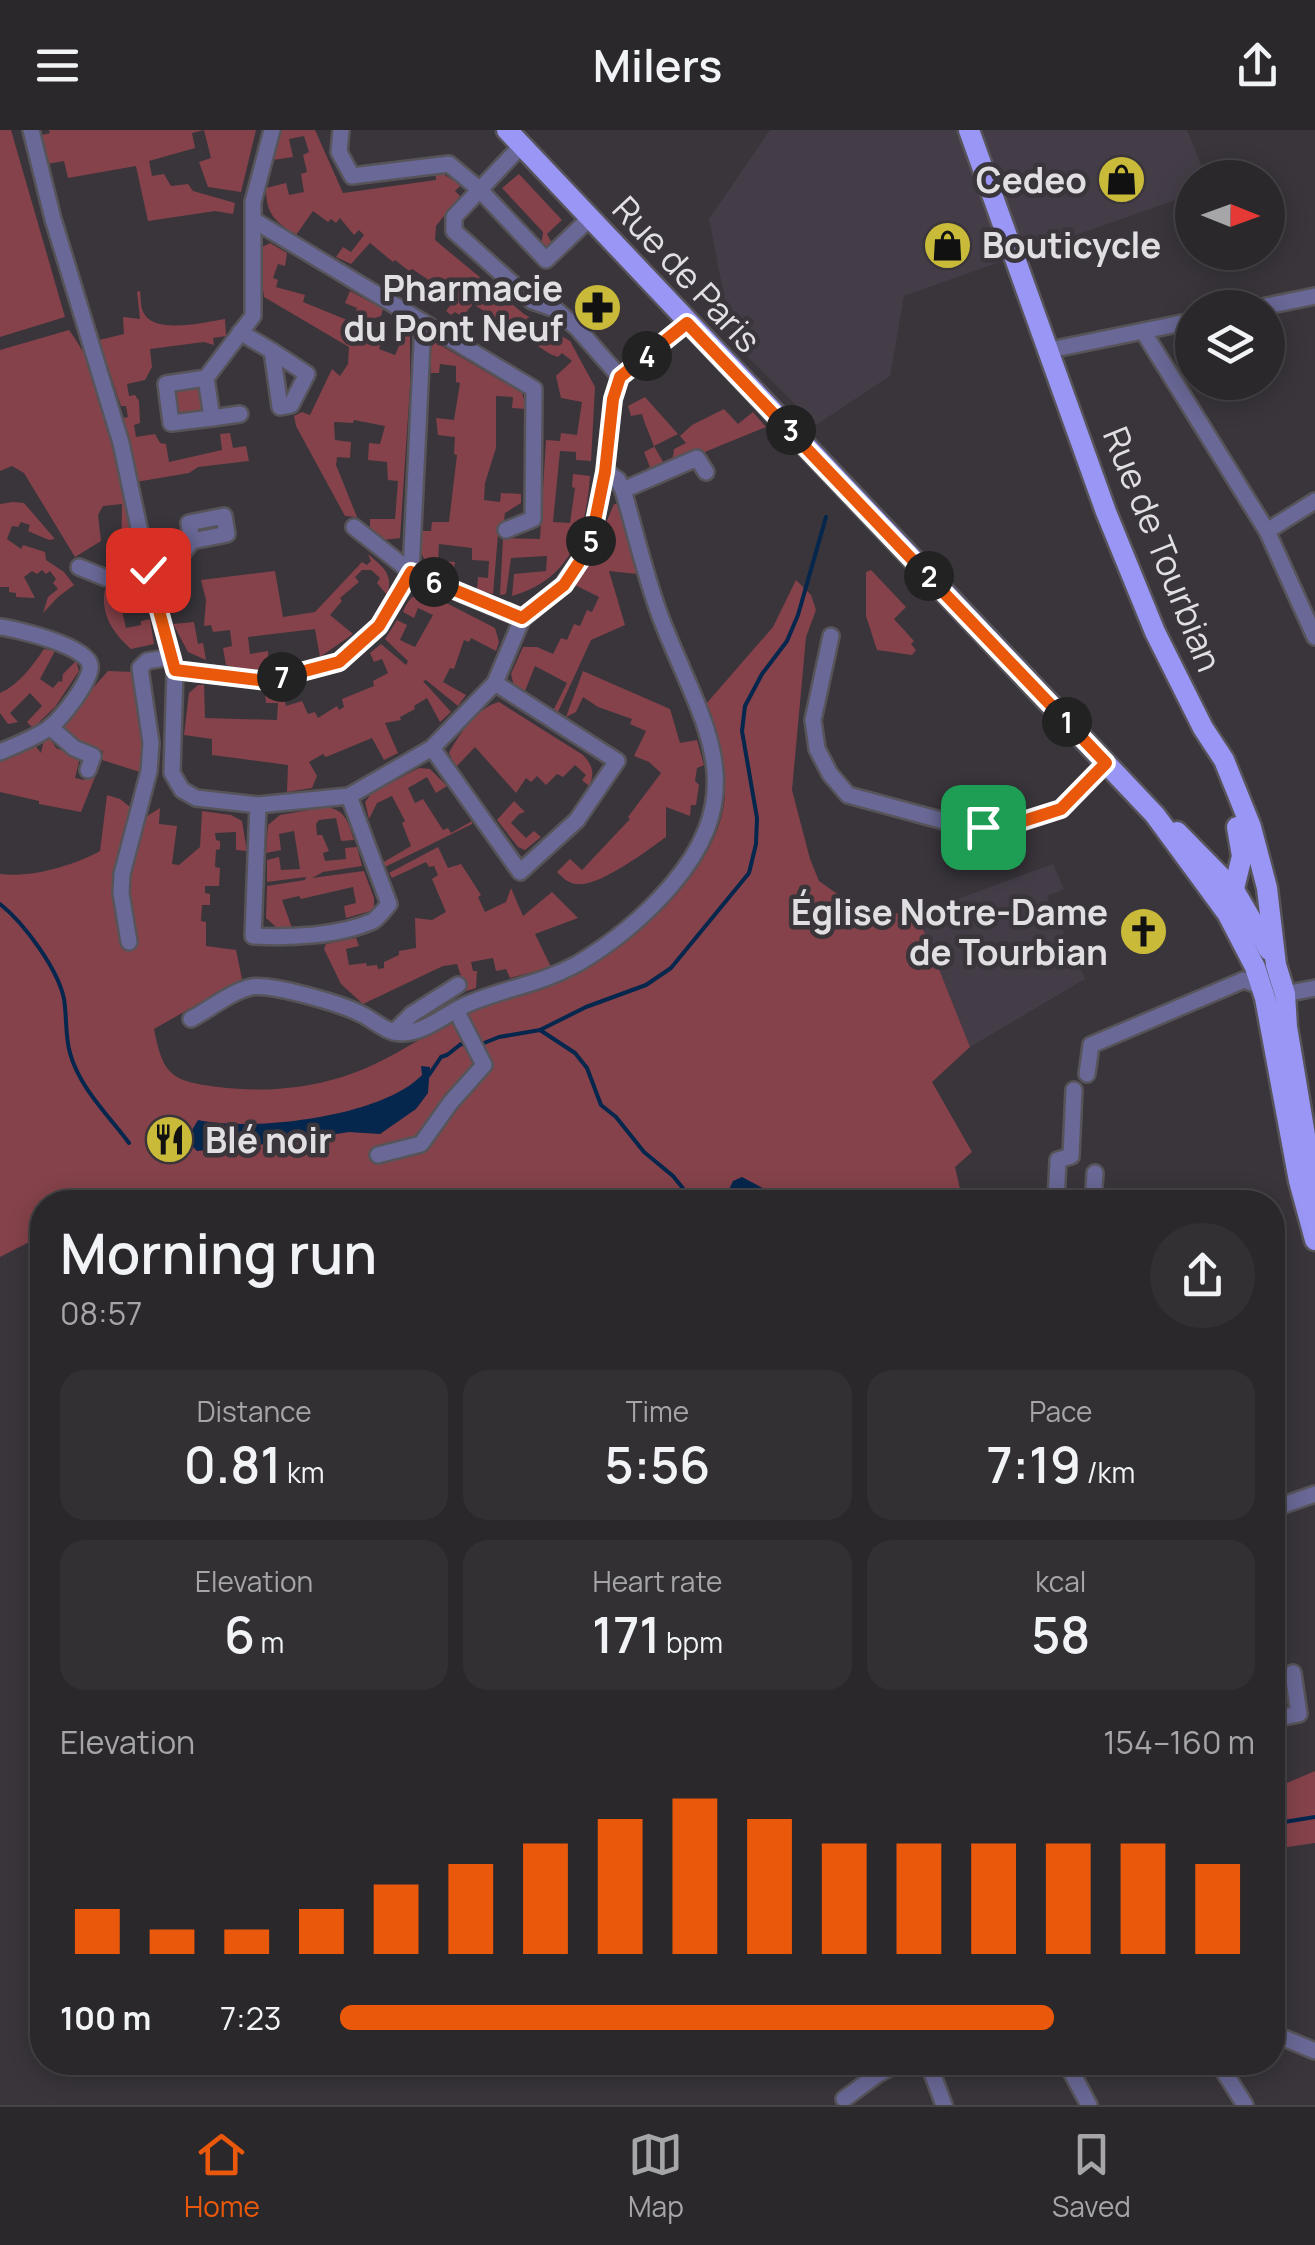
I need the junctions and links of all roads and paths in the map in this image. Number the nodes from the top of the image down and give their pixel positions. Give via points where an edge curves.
1 (31, 130) edge
2 (272, 130) edge
3 (341, 130) edge
4 (970, 130) edge
5 (514, 138) edge
6 (479, 189) junction
7 (590, 218) junction
8 (255, 221) junction
9 (1314, 298) edge
10 (1285, 303) edge
11 (423, 322) junction
12 (687, 323) junction
13 (1175, 324) edge
14 (1143, 331) junction
15 (240, 332) junction
16 (1050, 350) junction
17 (272, 352) dead end
18 (620, 377) junction
19 (206, 378) junction
20 (240, 414) dead end
21 (212, 418) junction
22 (605, 472) junction
23 (706, 472) dead end
24 (623, 490) junction
25 (1315, 501) edge
26 (354, 527) dead end
27 (506, 530) dead end
28 (1267, 532) junction
29 (192, 541) dead end
30 (79, 567) dead end
31 (148, 570) junction
32 (411, 572) junction
33 (153, 590) junction
34 (522, 618) junction
35 (0, 627) edge
36 (831, 636) dead end
37 (1315, 636) edge
38 (173, 664) junction
39 (495, 683) junction
40 (50, 727) junction
41 (1202, 728) junction
42 (432, 748) junction
43 (0, 752) edge
44 (1106, 763) junction
45 (88, 770) dead end
46 (348, 796) junction
47 (258, 805) junction
48 (1155, 815) junction
49 (1242, 856) junction
50 (1212, 865) junction
51 (1234, 890) junction
52 (1227, 912) junction
53 (129, 942) dead end
54 (1276, 965) junction
55 (458, 986) dead end
56 (1262, 987) junction
57 (1315, 988) edge
58 (1285, 994) junction
59 (456, 1010) junction
60 (191, 1019) dead end
61 (394, 1032) junction
62 (1087, 1074) dead end
63 (1074, 1090) dead end
64 (378, 1155) dead end
65 (1095, 1173) dead end
66 (1057, 1190) edge
67 (1093, 1190) edge
68 (1315, 1196) edge
69 (1315, 1240) edge
70 (1315, 1494) edge
71 (1285, 1504) edge
72 (1293, 1673) dead end
73 (1285, 1717) edge
74 (1285, 2039) edge
75 (1315, 2051) edge
76 (868, 2075) edge
77 (933, 2075) edge
78 (1073, 2075) edge
79 (1226, 2075) edge
80 (844, 2099) dead end
81 (944, 2105) edge
82 (1089, 2105) edge
83 (1244, 2105) edge

1 - 31 street via 121,443
2 - 8 street via 253,202
3 - 6 street via 339,152 352,176 448,164
4 - 16 main road, Rue de Tourbian
5 - 6 street
5 - 7 main road, Rue de Paris
6 - 7 street via 546,260
6 - 18 street via 454,217 454,231 532,300 577,328
7 - 12 main road, Rue de Paris
8 - 11 street
8 - 15 street via 253,316
9 - 10 street
11 - 27 street via 534,389 533,519
11 - 32 street
12 - 18 street
12 - 44 main road, Rue de Paris
13 - 14 street
14 - 16 street
14 - 28 street
15 - 17 street
15 - 19 street
16 - 41 main road, Rue de Tourbian via 1106,512
18 - 22 street
19 - 21 street
19 - 21 street via 166,384 172,423
20 - 21 street
22 - 24 street
22 - 34 street via 590,546 564,585
23 - 24 street via 697,458
24 - 59 street via 660,618 708,732 716,787 712,819 693,860 650,909 592,956 547,981
25 - 28 street
26 - 32 street
28 - 37 street
29 - 33 street
30 - 31 street via 106,578
31 - 33 street
32 - 34 street
32 - 38 street via 379,626 339,662 267,681
33 - 38 street
34 - 39 street
35 - 40 street via 86,656 88,681
36 - 44 street via 813,720 817,749 848,795 944,821 1014,824 1061,809
38 - 47 street via 172,773 182,790 196,798
38 - 53 street via 147,661 140,668 151,743 122,874
39 - 42 street
39 - 42 street via 617,761 577,820 520,872
40 - 43 street
40 - 45 street via 93,756
41 - 49 main road
41 - 54 main road, Rue de Tourbian via 1224,760 1251,827
42 - 46 street
44 - 48 main road, Rue de Paris
46 - 47 street
46 - 47 street via 389,904 376,920 275,937 253,936
48 - 50 main road
48 - 52 main road
49 - 50 main road
49 - 51 main road
50 - 51 main road
51 - 52 main road
51 - 54 main road
52 - 56 main road
54 - 58 main road, Rue de Tourbian
55 - 61 street
56 - 58 main road
56 - 62 street via 1244,980 1091,1045
56 - 69 main road
57 - 58 street
58 - 68 main road, Rue de Tourbian
59 - 61 street via 434,1024
59 - 64 street via 482,1061 421,1144
60 - 61 street via 241,991 266,986 358,1012
63 - 66 street via 1071,1156 1058,1160
65 - 67 street
70 - 71 street
72 - 73 street via 1299,1714
74 - 75 street
76 - 80 street
77 - 81 street
78 - 82 street
79 - 83 street

